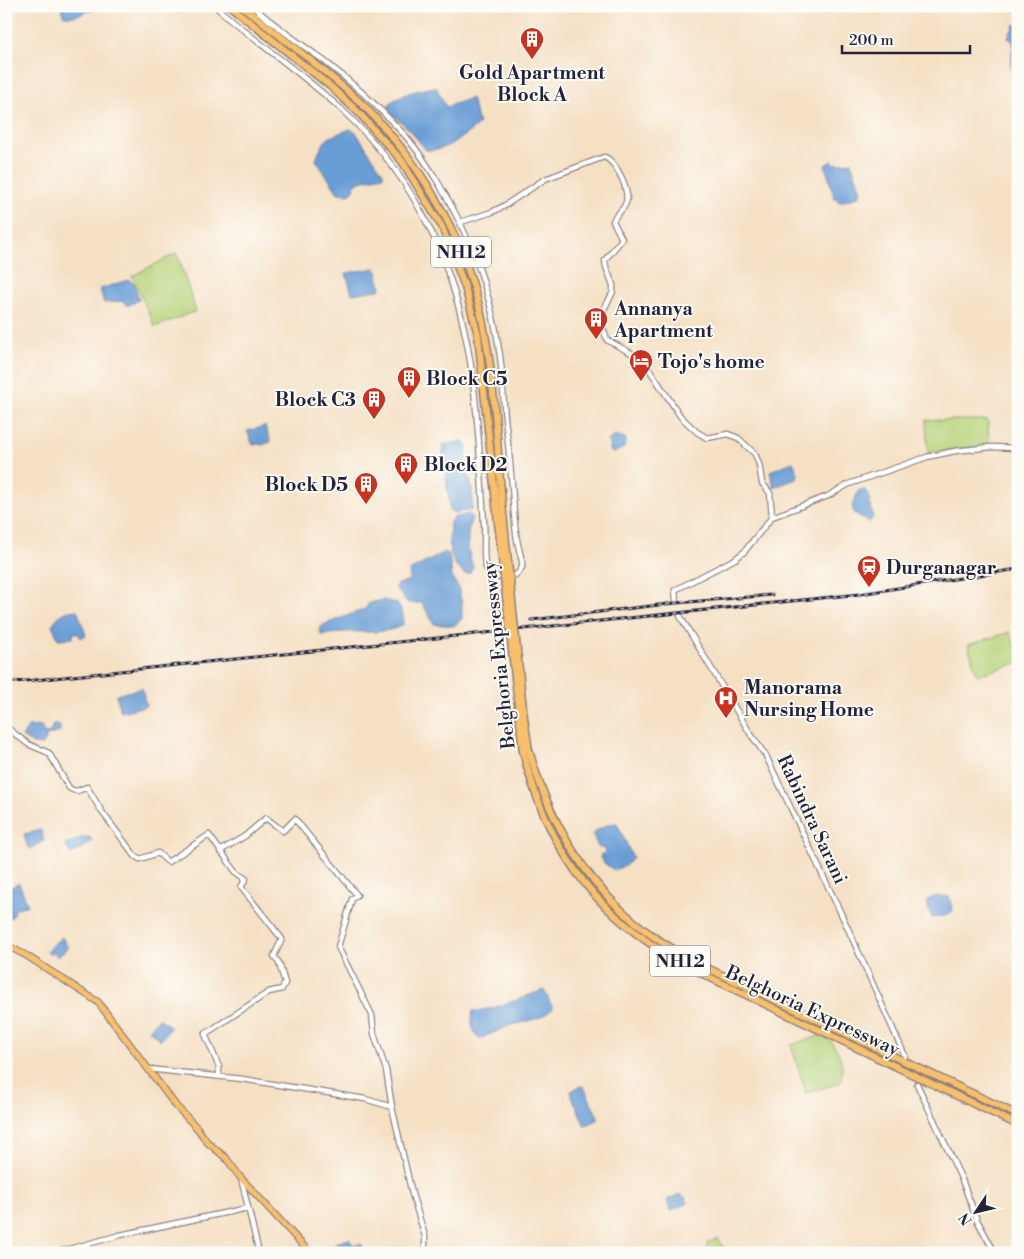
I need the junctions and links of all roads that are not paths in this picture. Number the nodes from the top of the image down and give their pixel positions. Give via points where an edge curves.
1 (215, 6) edge
2 (230, 6) edge
3 (242, 6) edge
4 (252, 6) edge
5 (260, 17) junction
6 (253, 26) junction
7 (460, 222) junction
8 (1018, 448) edge
9 (499, 503) junction
10 (772, 517) junction
11 (676, 600) dead end
12 (680, 616) dead end
13 (6, 727) edge
14 (526, 751) junction
15 (220, 851) junction
16 (6, 945) edge
17 (905, 1056) tunnel mouth
18 (148, 1069) junction
19 (219, 1076) junction
20 (917, 1084) tunnel mouth
21 (392, 1107) junction
22 (1018, 1116) edge
23 (1018, 1125) edge
24 (240, 1177) junction
25 (248, 1208) junction
26 (55, 1253) edge
27 (260, 1253) edge
28 (310, 1253) edge
29 (425, 1253) edge
30 (995, 1253) edge

1 - 7 street via 361,127 407,185 433,235 460,306 467,338 478,441 485,566 492,575 504,578 518,572 522,563 515,530 500,356 480,270
2 - 6 highway, Belghoria Expressway / NH12
3 - 5 highway, Belghoria Expressway / NH12
4 - 5 street
5 - 6 highway
5 - 7 street via 324,61 396,126 426,163
5 - 9 highway, Belghoria Expressway / NH12 via 337,81 382,125 405,152 445,217 464,259 484,327
6 - 9 highway, Belghoria Expressway / NH12 via 330,86 379,134 402,161 442,227 465,286 478,335
7 - 10 street via 504,206 545,179 604,157 609,158 626,189 627,199 613,221 622,239 606,260 613,285 602,317 606,340 647,366 672,404 697,432 707,438 728,434 747,445 760,464 762,483 770,493
8 - 10 street via 984,448 927,457 849,484 828,496
9 - 14 highway, Belghoria Expressway / NH12, bridge
10 - 11 street via 735,559 675,590
12 - 17 street, Rabindra Sarani via 766,756
13 - 15 street via 28,744 49,753 69,788 74,791 87,787 140,859 158,854 168,862 209,835
14 - 22 highway, Belghoria Expressway / NH12 via 544,796 574,854 601,889 642,928 703,966
14 - 23 highway, Belghoria Expressway / NH12 via 537,800 568,861 594,894 641,937 715,980
15 - 19 street via 236,872 246,879 240,887 282,939 274,956 285,983 282,989 269,992 205,1034 219,1067
15 - 21 street via 266,818 283,831 295,820 357,895 352,900 338,946 372,1015
16 - 18 main road via 93,998
18 - 19 street
18 - 24 main road via 176,1106
19 - 21 street via 365,1099
20 - 30 street via 977,1220
21 - 29 street via 424,1236
24 - 25 street
24 - 28 main road
25 - 26 street via 120,1235
25 - 27 street

